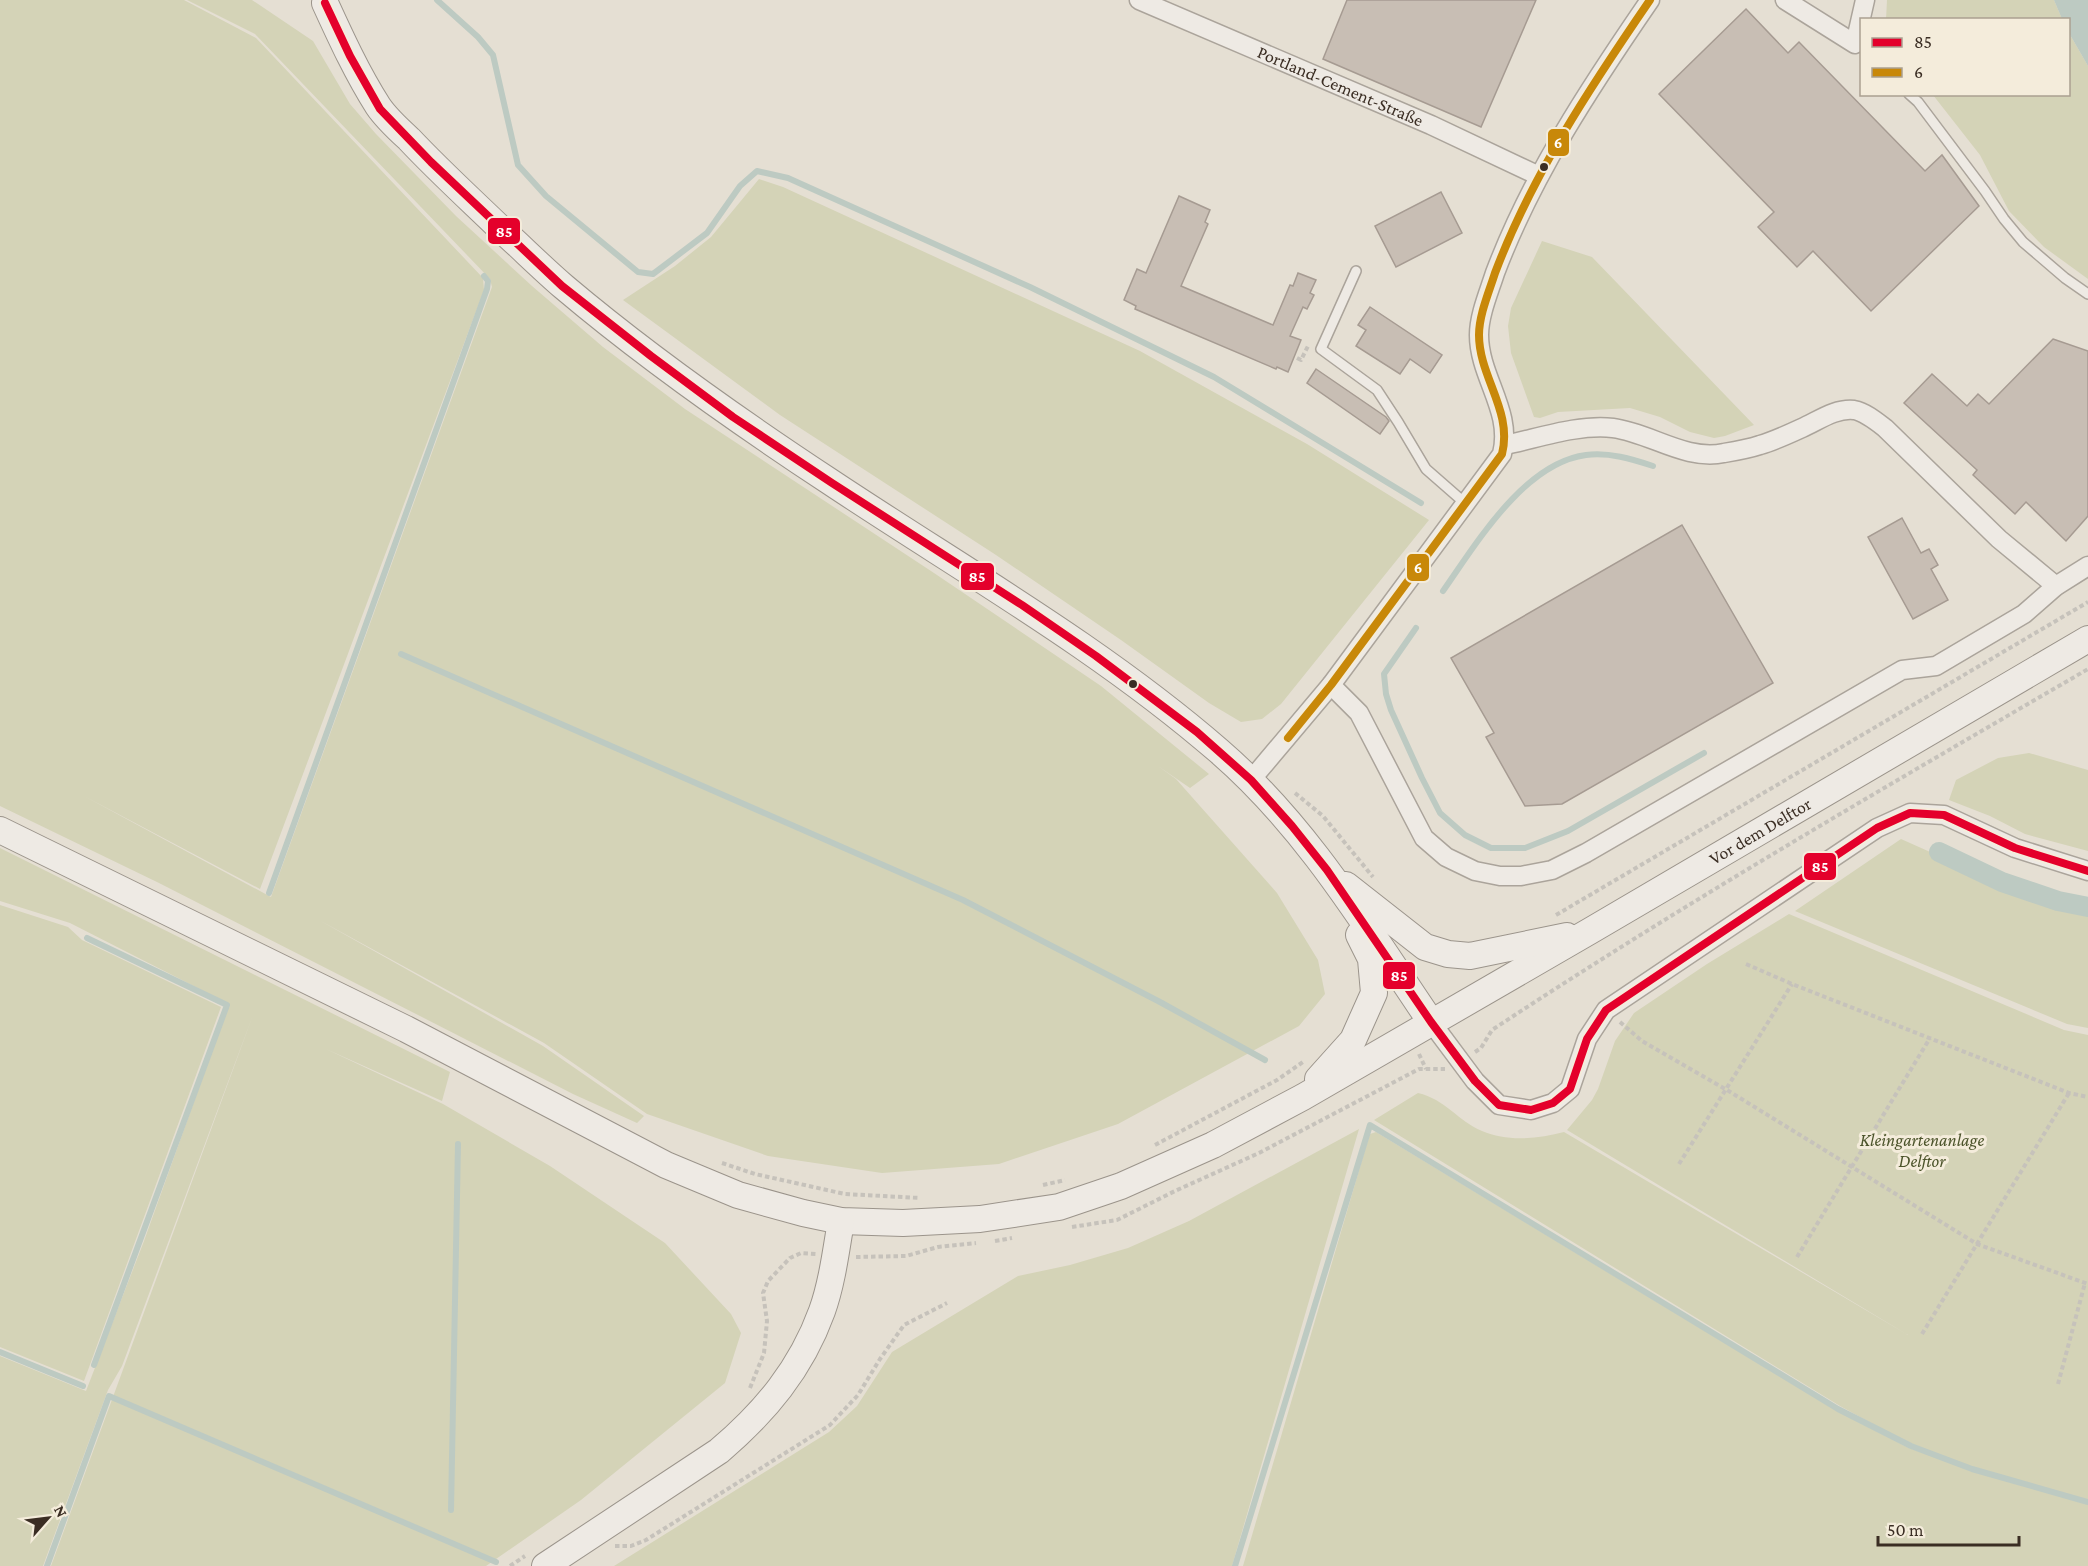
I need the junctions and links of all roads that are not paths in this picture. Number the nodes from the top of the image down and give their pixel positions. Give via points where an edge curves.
1 (1139, 0) edge
2 (1650, 0) edge
3 (1785, 0) edge
4 (1865, 0) edge
5 (322, 1) edge
6 (1862, 18) edge
7 (1858, 47) edge
8 (1911, 96) edge
9 (1539, 176) junction
10 (1356, 271) dead end
11 (2088, 294) edge
12 (1505, 445) junction
13 (1466, 504) junction
14 (2088, 566) edge
15 (2056, 586) junction
16 (2088, 639) edge
17 (1331, 685) junction
18 (1251, 780) junction
19 (0, 830) edge
20 (1327, 870) junction
21 (2088, 871) edge
22 (1590, 931) junction
23 (1431, 1022) junction
24 (1303, 1097) junction
25 (841, 1221) junction
26 (536, 1560) edge

1 - 9 street, Portland-Cement-Straße via 1431,125
2 - 9 street via 1605,65
3 - 7 street
4 - 6 street
5 - 18 main road via 380,109 562,286 733,417 1096,656 1197,732
8 - 11 lane via 2023,242
9 - 12 street via 1505,247 1479,334 1504,420
10 - 13 lane via 1321,349 1377,390 1426,469
12 - 13 street
12 - 15 street via 1581,429 1610,428 1702,455 1721,454 1759,445 1827,415 1854,410 1885,428 1999,539
13 - 17 street
14 - 15 street
15 - 17 street via 2024,614 1936,666 1902,670 1586,853 1552,870 1521,876 1475,871 1446,857 1424,838 1359,713
16 - 22 main road, Vor dem Delftor
17 - 18 street
18 - 20 main road
19 - 25 main road, Vor dem Delftor via 405,1029 666,1165 738,1195
20 - 22 main road via 1425,947 1448,954 1470,956
20 - 23 main road
20 - 24 main road via 1371,959 1374,993 1353,1041
21 - 23 street via 2015,848 1944,815 1910,813 1877,828 1606,1010 1587,1039 1570,1089 1553,1103 1532,1110 1499,1105 1475,1081
22 - 23 main road, Vor dem Delftor
23 - 24 main road, Vor dem Delftor
24 - 25 main road, Vor dem Delftor via 1213,1146 1121,1186 1059,1207 980,1219
25 - 26 main road via 822,1310 803,1355 777,1394 719,1451 593,1534

